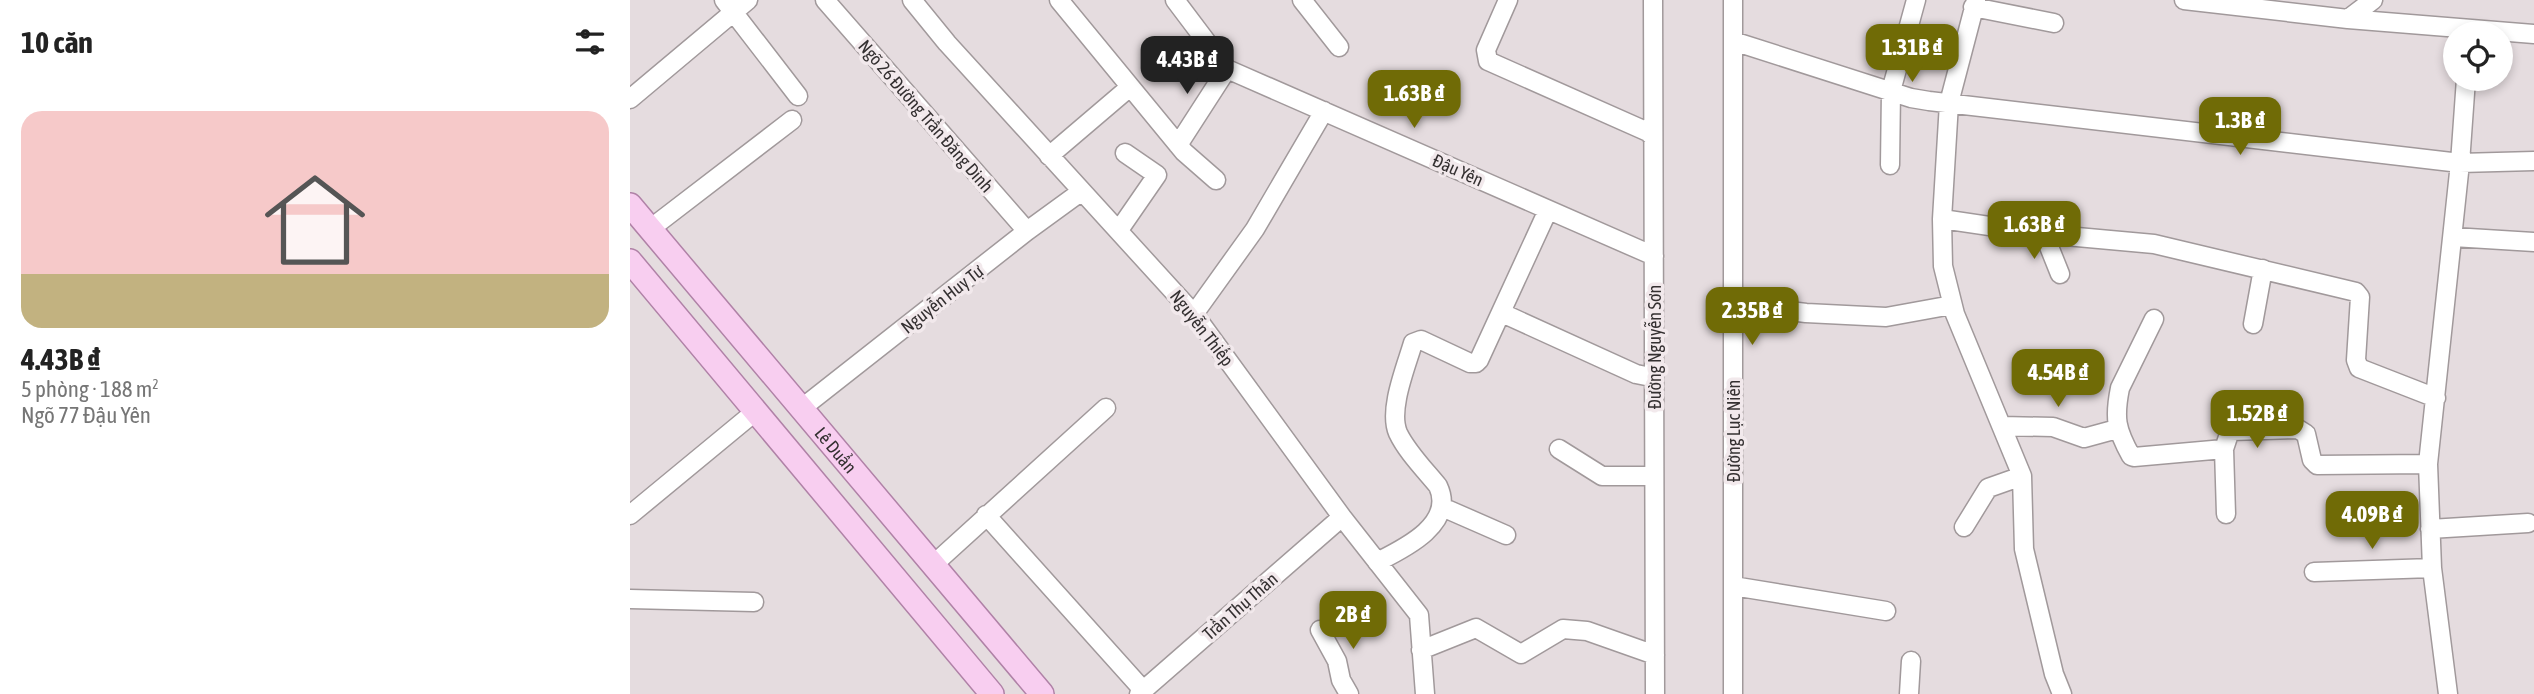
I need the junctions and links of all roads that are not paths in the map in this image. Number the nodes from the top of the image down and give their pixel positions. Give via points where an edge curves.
1 (748, 0) edge
2 (825, 0) edge
3 (912, 0) edge
4 (1059, 0) edge
5 (1175, 0) edge
6 (1302, 0) edge
7 (1508, 0) edge
8 (1653, 0) edge
9 (1733, 0) edge
10 (1916, 0) edge
11 (2372, 0) edge
12 (2185, 1) edge
13 (1974, 3) edge
14 (729, 7) edge
15 (2348, 19) junction
16 (2054, 23) dead end
17 (2443, 28) edge
18 (2513, 33) edge
19 (2534, 34) edge
20 (1733, 41) junction
21 (1339, 47) dead end
22 (1227, 69) junction
23 (1130, 86) junction
24 (2465, 91) edge
25 (1891, 92) junction
26 (798, 96) dead end
27 (630, 99) edge
28 (1949, 103) junction
29 (1324, 111) junction
30 (792, 120) dead end
31 (1653, 137) junction
32 (1178, 145) junction
33 (1125, 153) dead end
34 (1049, 156) junction
35 (2534, 162) edge
36 (2460, 163) junction
37 (1890, 165) dead end
38 (1216, 180) dead end
39 (1082, 191) junction
40 (1548, 210) junction
41 (637, 218) edge
42 (1942, 219) junction
43 (1119, 230) junction
44 (1027, 232) junction
45 (2044, 234) junction
46 (2453, 237) junction
47 (2534, 243) edge
48 (1654, 256) junction
49 (630, 261) edge
50 (2263, 269) junction
51 (2060, 274) dead end
52 (1733, 304) junction
53 (1952, 305) junction
54 (1502, 313) junction
55 (1195, 314) junction
56 (2154, 319) dead end
57 (2253, 324) dead end
58 (1654, 373) junction
59 (785, 389) junction
60 (2436, 398) junction
61 (802, 408) junction
62 (1106, 408) dead end
63 (756, 411) junction
64 (2002, 426) junction
65 (2117, 429) junction
66 (1559, 449) dead end
67 (2224, 449) junction
68 (2428, 464) junction
69 (1654, 476) junction
70 (2022, 477) junction
71 (1442, 507) junction
72 (2226, 514) dead end
73 (630, 515) edge
74 (986, 515) junction
75 (1342, 517) junction
76 (2528, 523) dead end
77 (1964, 527) dead end
78 (2430, 529) junction
79 (1506, 535) dead end
80 (1377, 562) junction
81 (933, 565) junction
82 (2432, 568) junction
83 (2314, 572) dead end
84 (1733, 586) junction
85 (630, 599) edge
86 (754, 601) dead end
87 (1886, 611) dead end
88 (1320, 630) dead end
89 (1422, 650) junction
90 (1655, 654) junction
91 (1911, 661) dead end
92 (1141, 692) edge
93 (992, 694) edge
94 (1042, 694) edge
95 (1349, 694) edge
96 (1425, 694) edge
97 (1655, 694) edge
98 (1733, 694) edge
99 (1909, 694) edge
100 (2062, 694) edge
101 (2448, 694) edge

1 - 14 street
2 - 44 street, Ngõ 26 Đường Trần Đăng Dinh
3 - 34 street, Nguyễn Thiếp
4 - 23 street
5 - 22 street, Đậu Yên
6 - 21 street
7 - 31 street via 1486,50 1488,61
8 - 31 street, Đường Nguyễn Sơn
9 - 20 street, Đường Lục Niên
10 - 25 street
11 - 15 street
12 - 15 street
13 - 16 street
13 - 28 street
14 - 26 street
14 - 27 street
15 - 17 street
18 - 19 street
20 - 25 street
20 - 52 street, Đường Lục Niên
22 - 29 street, Đậu Yên
22 - 32 street
23 - 32 street
23 - 34 street
24 - 36 street
25 - 28 street
25 - 37 street
28 - 36 street
28 - 42 street
29 - 40 street, Đậu Yên
29 - 55 street via 1255,229
30 - 41 street
31 - 48 street, Đường Nguyễn Sơn
32 - 38 street
33 - 43 street via 1157,175
34 - 39 street, Nguyễn Thiếp
35 - 36 street
36 - 46 street
39 - 43 street, Nguyễn Thiếp
39 - 44 street, Nguyễn Huy Tự
40 - 48 street, Đậu Yên
40 - 54 street
41 - 59 main road, Lê Duẩn
42 - 45 street
42 - 53 street via 1943,266
43 - 55 street, Nguyễn Thiếp
44 - 61 street, Nguyễn Huy Tự
45 - 50 street via 2154,244
45 - 51 street
46 - 47 street
46 - 60 street
48 - 58 street, Đường Nguyễn Sơn
49 - 63 main road
50 - 57 street
50 - 60 street via 2360,293 2358,368
52 - 53 street via 1886,317
52 - 84 street, Đường Lục Niên
53 - 64 street
54 - 58 street via 1636,374 1651,377
54 - 71 street via 1476,363 1420,340 1413,343 1395,423 1402,440 1438,486
55 - 75 street, Nguyễn Thiếp
56 - 65 street via 2120,388
58 - 69 street, Đường Nguyễn Sơn
59 - 61 main road, Lê Duẩn
59 - 63 main road
60 - 68 street
61 - 81 main road, Lê Duẩn
62 - 74 street
63 - 73 street
63 - 93 main road
64 - 65 street via 2053,427 2084,438
64 - 70 street
65 - 67 street via 2134,457
66 - 69 street via 1602,476
67 - 68 street via 2230,431 2298,429 2306,434 2312,460 2318,466
67 - 72 street
68 - 78 street
69 - 90 street, Đường Nguyễn Sơn
70 - 77 street via 1987,488
70 - 100 street via 2024,549
71 - 79 street
71 - 80 street via 1416,542
74 - 81 street
74 - 92 street
75 - 80 street, Nguyễn Thiếp
75 - 92 street, Trần Thụ Thân
76 - 78 street
78 - 82 street
80 - 89 street, Nguyễn Thiếp via 1419,615
81 - 94 main road, Lê Duẩn
82 - 83 street
82 - 101 street
84 - 87 street
84 - 98 street, Đường Lục Niên
85 - 86 street
88 - 95 street
89 - 90 street via 1476,628 1521,654 1563,629 1587,631
89 - 96 street, Nguyễn Thiếp
90 - 97 street, Đường Nguyễn Sơn
91 - 99 street

